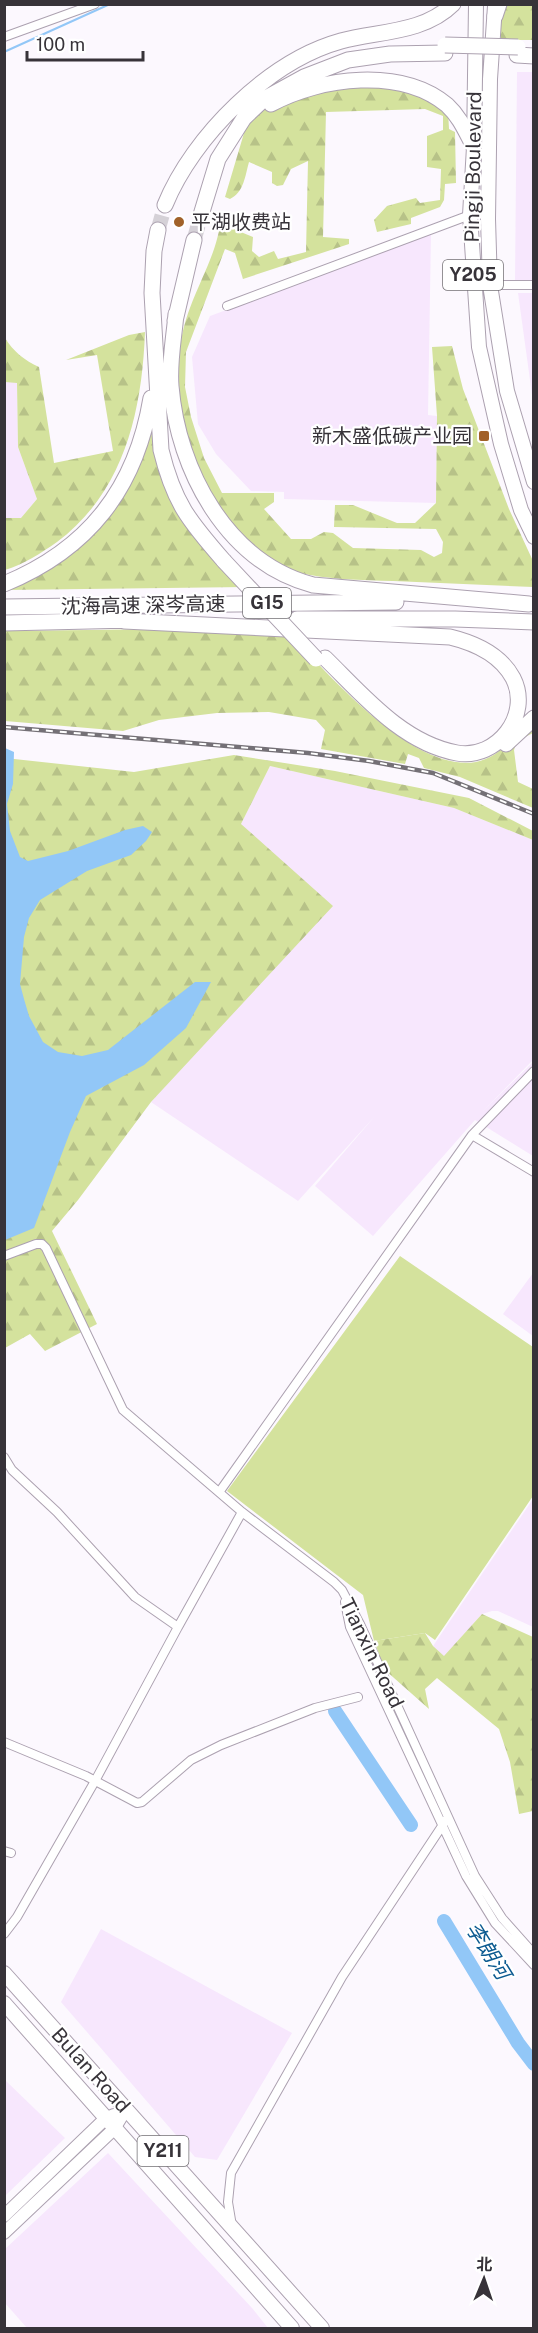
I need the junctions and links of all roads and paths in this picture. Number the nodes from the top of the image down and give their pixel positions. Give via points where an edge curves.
1 (95, 4) edge
2 (453, 4) edge
3 (476, 4) edge
4 (496, 8) edge
5 (4, 37) edge
6 (534, 47) edge
7 (445, 49) junction
8 (518, 51) junction
9 (534, 56) edge
10 (474, 147) junction
11 (195, 152) junction
12 (218, 159) junction
13 (165, 205) tunnel mouth
14 (201, 215) tunnel mouth
15 (470, 215) junction
16 (158, 230) tunnel mouth
17 (194, 240) tunnel mouth
18 (490, 285) junction
19 (534, 285) edge
20 (227, 306) dead end
21 (153, 314) junction
22 (176, 314) junction
23 (534, 482) edge
24 (534, 537) edge
25 (229, 561) junction
26 (4, 584) edge
27 (531, 604) edge
28 (4, 607) edge
29 (124, 621) junction
30 (530, 621) edge
31 (4, 623) edge
32 (321, 658) junction
33 (534, 718) edge
34 (534, 1071) edge
35 (472, 1135) junction
36 (534, 1172) edge
37 (4, 1256) edge
38 (4, 1457) edge
39 (219, 1491) junction
40 (242, 1512) junction
41 (178, 1627) junction
42 (358, 1697) dead end
43 (4, 1742) edge
44 (95, 1781) junction
45 (445, 1821) junction
46 (4, 1934) edge
47 (534, 1954) edge
48 (534, 1965) edge
49 (4, 1973) edge
50 (4, 2003) edge
51 (126, 2109) junction
52 (110, 2124) junction
53 (4, 2216) edge
54 (232, 2227) junction
55 (4, 2233) edge
56 (292, 2328) edge
57 (322, 2328) edge

1 - 5 street
2 - 11 highway via 419,26 340,41 279,69 246,95
3 - 10 main road, Pingji Boulevard / Y205
4 - 18 main road, Pingji Boulevard / Y205 via 490,79
6 - 8 highway
7 - 8 highway
7 - 11 highway via 367,48 319,60 259,92
7 - 12 highway via 369,56 303,77 253,108
8 - 9 highway
10 - 12 highway via 462,121 432,95 398,84 363,81 300,91 264,108 240,129
10 - 15 main road, Pingji Boulevard / Y205
11 - 13 highway
12 - 14 highway
15 - 20 street
15 - 24 main road, Pingji Boulevard / Y205 via 479,347 501,444 521,510
16 - 21 highway via 152,272
17 - 22 highway
18 - 19 street
18 - 23 main road, Pingji Boulevard / Y205 via 507,391
21 - 25 highway via 159,434 166,471 192,525
21 - 26 highway via 154,379 149,414 121,488 96,524 78,541 50,561
22 - 25 highway via 166,369 165,434 172,469 197,521
22 - 27 highway via 171,387 179,436 204,494 230,532 251,553 287,576 314,585
25 - 32 highway
27 - 28 highway, 沈海高速 深岑高速 / G15
29 - 30 highway, G15
29 - 31 highway, 沈海高速 深岑高速 / G15
29 - 32 highway via 450,637 487,651 504,666 517,687 517,711 509,729 497,742 477,752 457,753 430,744 392,721
32 - 33 highway via 388,726 428,750 456,759 489,755
34 - 35 street
35 - 36 street
35 - 39 street
37 - 39 street via 36,1244 46,1248 123,1410
38 - 41 street via 12,1470 57,1512 135,1597
39 - 40 street
40 - 41 street
40 - 45 street, Tianxin Road via 342,1590 351,1627
41 - 44 street
42 - 44 street via 315,1708 191,1760 142,1802
43 - 44 street
44 - 46 street
45 - 47 street, Tianxin Road via 487,1896
45 - 48 street, Tianxin Road via 480,1900 509,1941
45 - 54 street via 342,1977 231,2173 228,2202
49 - 51 main road, Bulan Road / Y211
50 - 52 main road, Bulan Road / Y211
51 - 52 street
51 - 54 main road, Bulan Road / Y211
52 - 53 street
52 - 55 street
52 - 56 main road, Bulan Road / Y211
54 - 57 main road, Bulan Road / Y211

